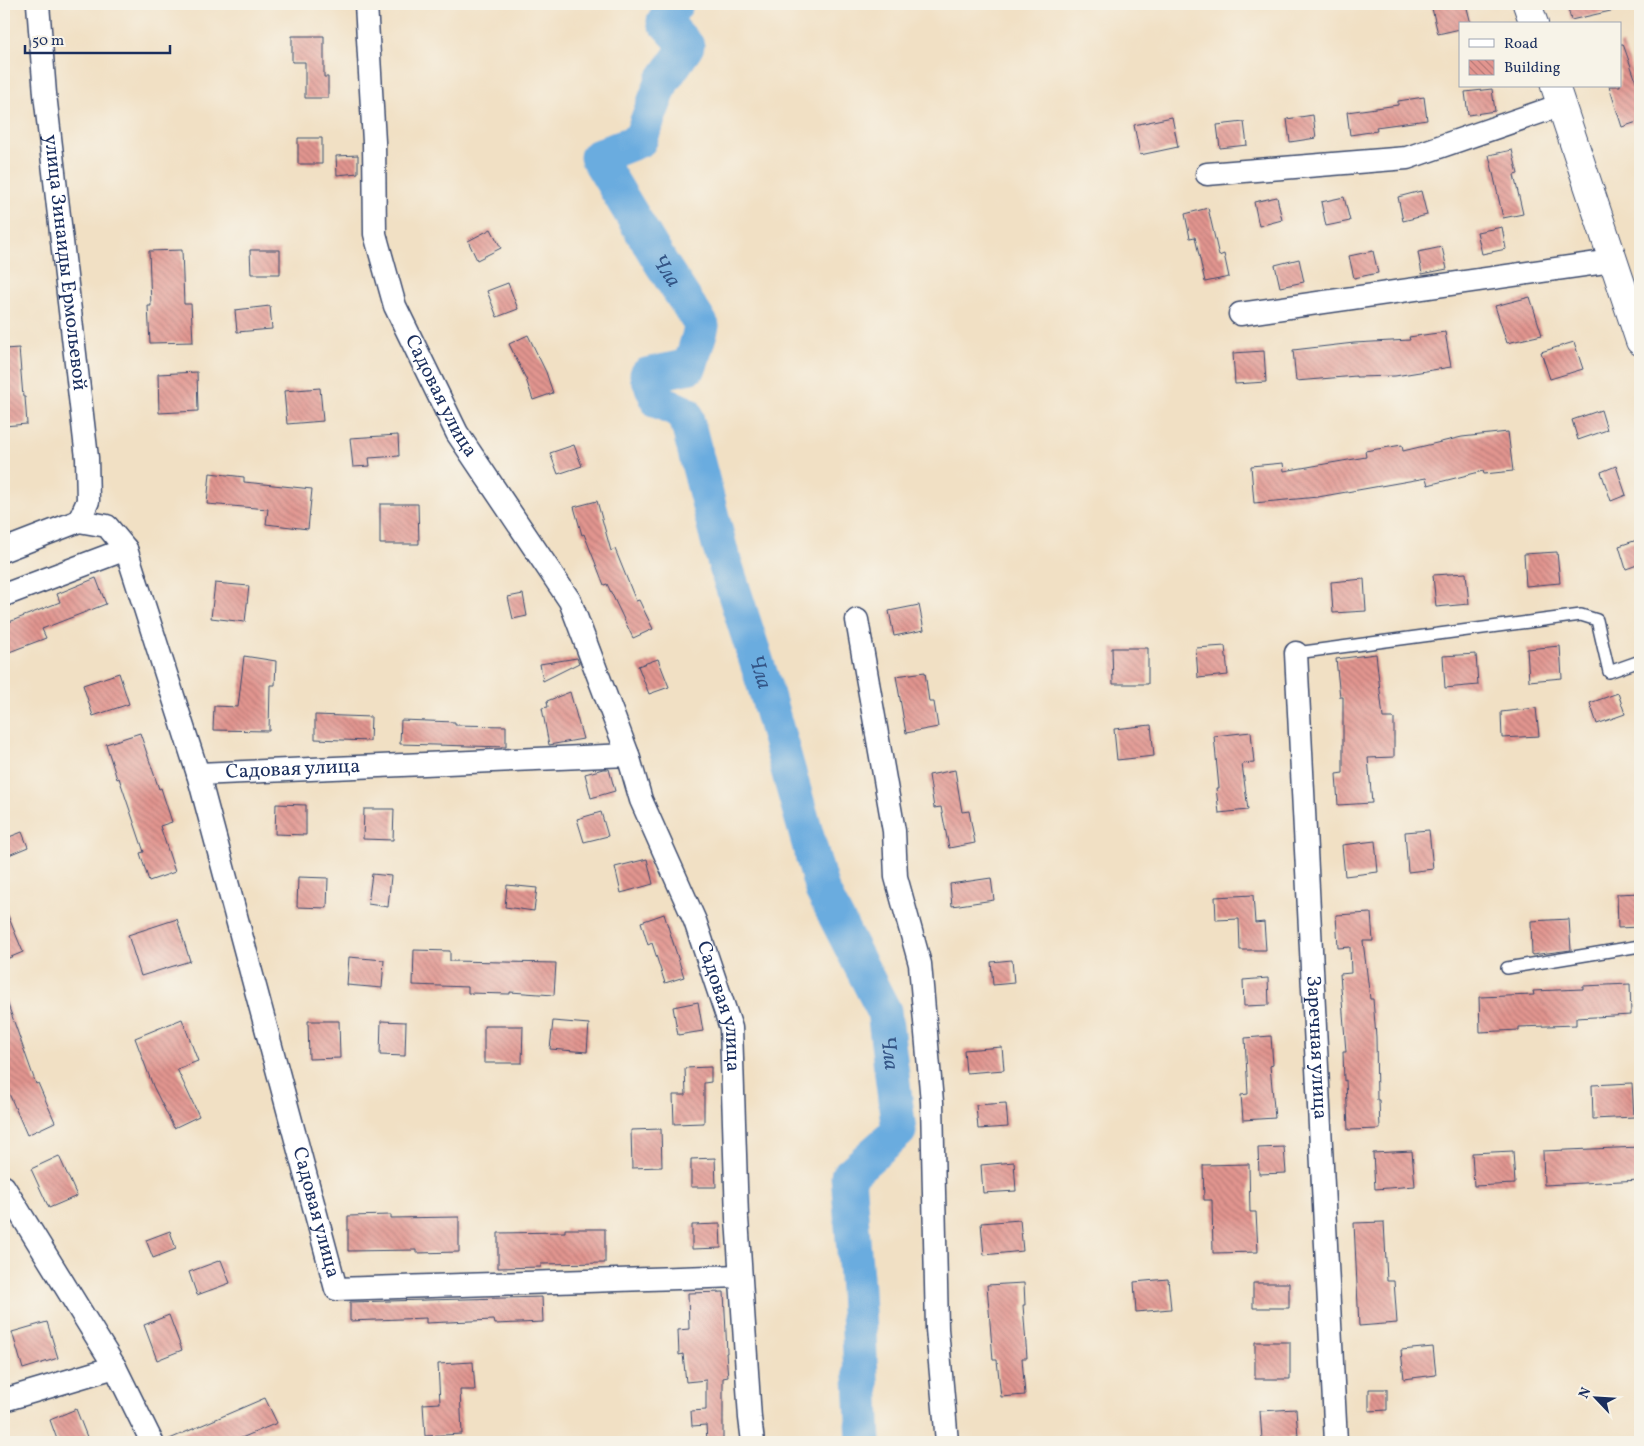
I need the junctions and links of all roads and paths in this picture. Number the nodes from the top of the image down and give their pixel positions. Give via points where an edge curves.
1 (38, 4) edge
2 (366, 4) edge
3 (1527, 4) edge
4 (1533, 22) edge
5 (1558, 96) edge
6 (1207, 174) dead end
7 (1612, 261) junction
8 (1240, 314) dead end
9 (1640, 341) edge
10 (79, 520) junction
11 (126, 549) junction
12 (4, 550) edge
13 (4, 595) edge
14 (857, 620) dead end
15 (1296, 653) joint
16 (1640, 661) edge
17 (628, 755) junction
18 (198, 774) junction
19 (1640, 946) edge
20 (1507, 968) dead end
21 (4, 1187) edge
22 (740, 1276) junction
23 (115, 1367) junction
24 (4, 1400) edge
25 (152, 1442) edge
26 (753, 1442) edge
27 (947, 1442) edge
28 (1336, 1442) edge

1 - 10 street, улица Зинаиды Ермольевой via 46,104 86,458 88,501
2 - 17 street, Садовая улица via 374,142 375,234 395,306 457,433 570,601
3 - 4 street
5 - 6 street via 1406,158
5 - 7 street
7 - 8 street
7 - 9 street
10 - 11 street, Садовая улица via 107,526
10 - 12 street
11 - 13 street
11 - 18 street, Садовая улица
14 - 27 street via 894,832 896,877 920,964 932,1102 937,1330
15 - 16 lane via 1581,615 1597,620 1609,672
15 - 28 street, Заречная улица
17 - 18 street, Садовая улица
17 - 22 street, Садовая улица via 641,800 695,921 730,1028
18 - 22 street, Садовая улица via 336,1289
19 - 20 lane
21 - 23 street
22 - 26 street, Садовая улица
23 - 24 street
23 - 25 street

